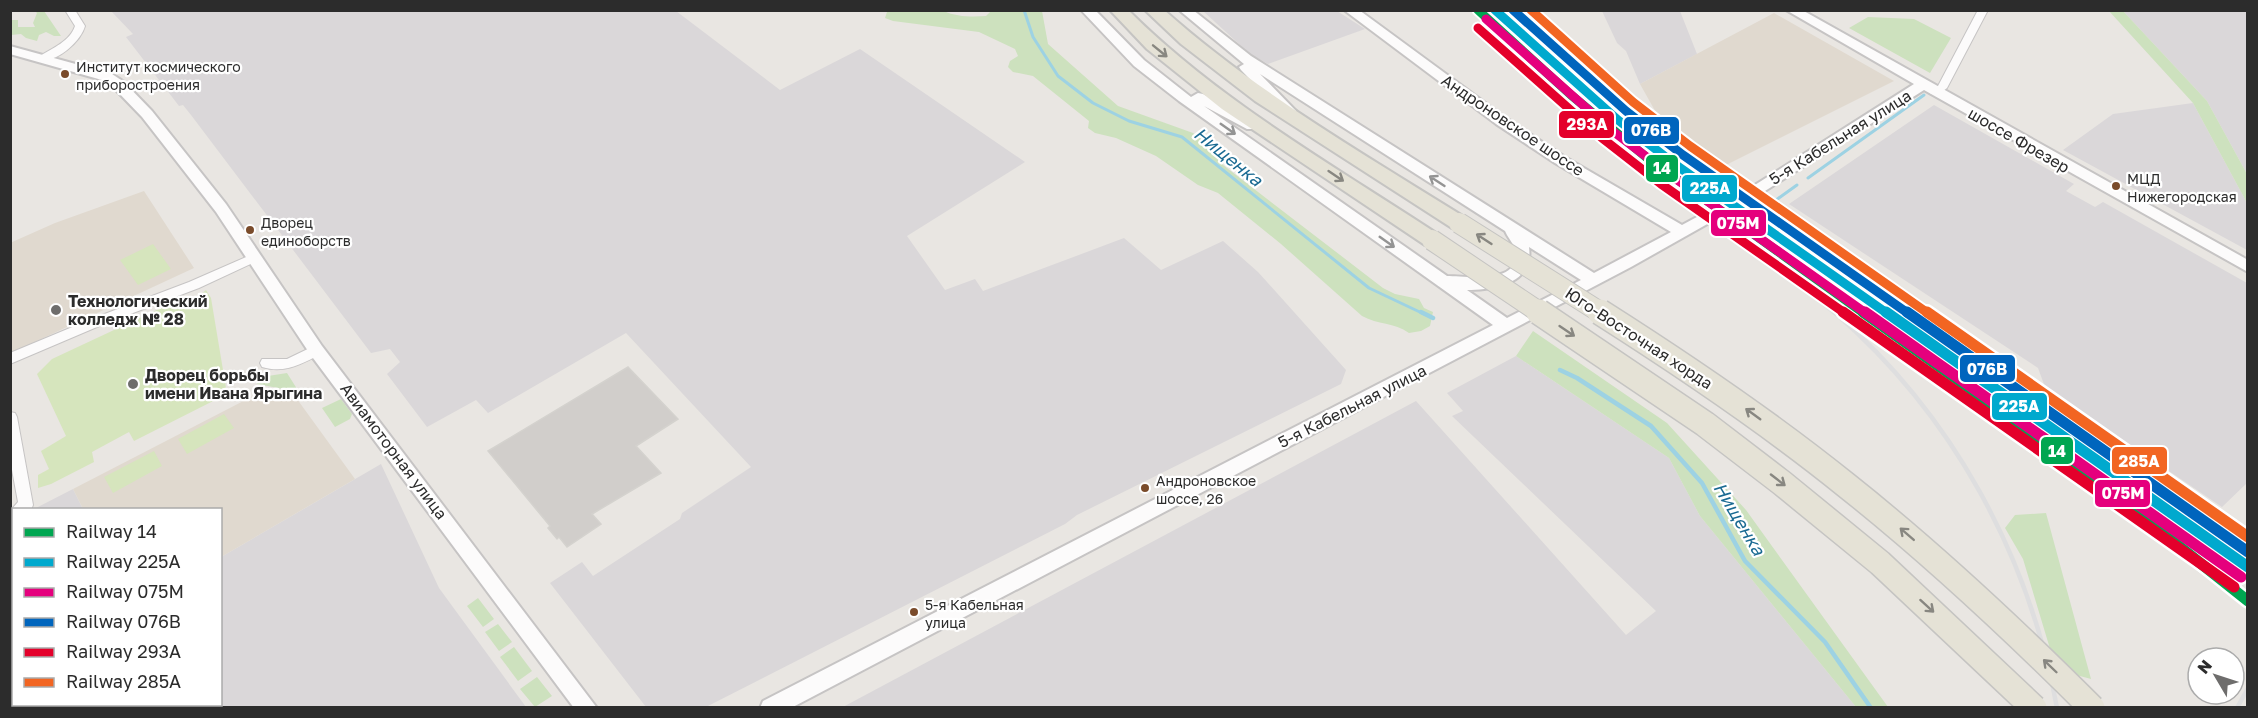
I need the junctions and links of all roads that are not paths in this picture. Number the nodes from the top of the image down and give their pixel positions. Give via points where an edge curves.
1 (70, 10) edge
2 (1087, 10) edge
3 (1118, 10) edge
4 (1154, 10) edge
5 (1185, 10) edge
6 (1350, 10) edge
7 (1792, 10) edge
8 (1983, 10) edge
9 (1216, 36) junction
10 (10, 50) edge
11 (44, 58) junction
12 (1147, 69) junction
13 (1922, 85) junction
14 (1935, 92) junction
15 (1295, 118) junction
16 (1307, 156) junction
17 (1501, 222) junction
18 (1681, 231) junction
19 (253, 258) junction
20 (2247, 267) edge
21 (1430, 272) junction
22 (1593, 280) junction
23 (1507, 326) junction
24 (316, 350) junction
25 (10, 359) edge
26 (267, 363) dead end
27 (10, 417) edge
28 (21, 508) edge
29 (588, 708) edge
30 (770, 708) edge
31 (2034, 708) edge
32 (2092, 708) edge

1 - 11 street via 80,30
2 - 12 street
3 -> 16 main road, Юго-Восточная хорда via 1194,78
4 - 15 main road, Юго-Восточная хорда via 1217,65
5 - 9 street
6 - 18 street, Андроновское шоссе via 1501,121
7 - 13 street, шоссе Фрезер
8 - 14 street via 1942,87
9 - 15 street
17 -> 9 street
10 - 11 street, Авиамоторная улица
11 - 19 street, Авиамоторная улица via 92,71 119,85 147,114 221,208
12 - 16 street
12 -> 21 street
13 - 14 street, шоссе Фрезер
13 - 18 street, 5-я Кабельная улица via 1752,193
14 - 20 street, шоссе Фрезер
32 -> 15 main road, Юго-Восточная хорда, bridge via 1986,604 1808,454 1731,398
16 -> 31 main road, Юго-Восточная хорда, bridge via 1705,424 1880,563
17 - 21 street via 1514,233 1522,252 1520,265 1510,276 1477,286 1457,284
17 - 22 street
18 - 22 street, 5-я Кабельная улица
19 - 24 street, Авиамоторная улица
19 - 25 street
21 - 23 street
22 - 23 street, 5-я Кабельная улица
23 - 30 street, 5-я Кабельная улица
24 - 26 street via 290,365
24 - 29 street, Авиамоторная улица
27 - 28 street via 26,505

